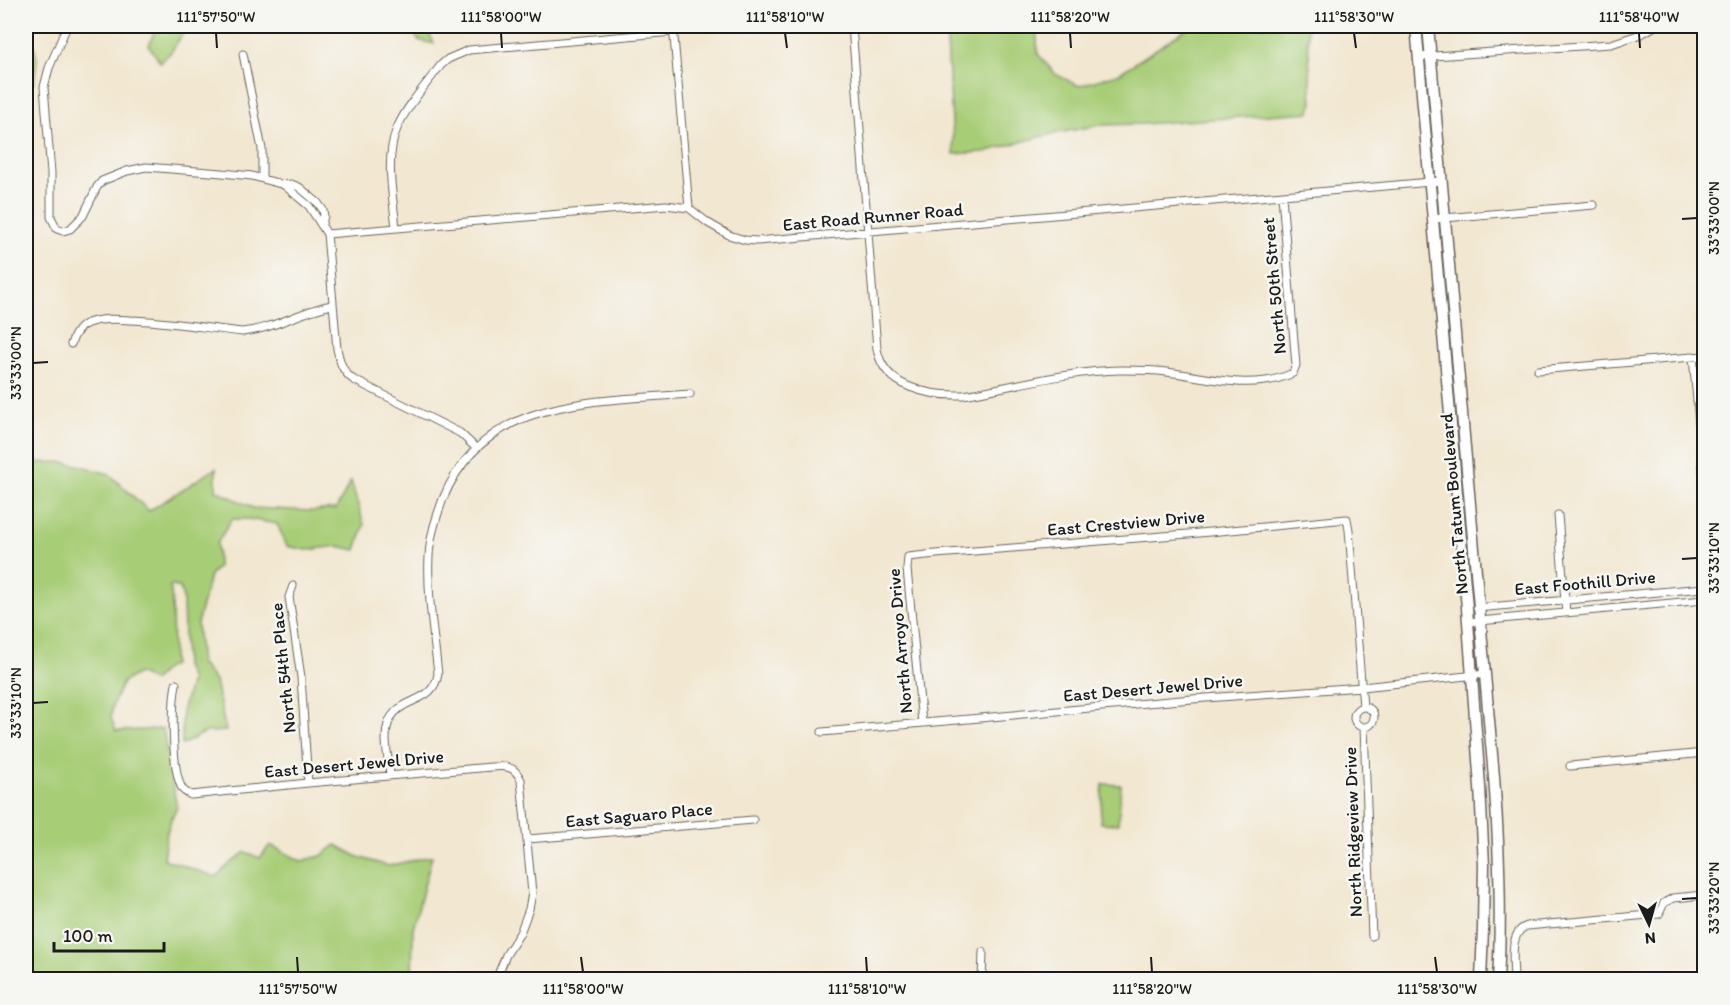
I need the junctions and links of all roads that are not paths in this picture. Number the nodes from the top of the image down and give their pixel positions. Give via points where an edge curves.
1 (67, 26) edge
2 (852, 26) edge
3 (1416, 26) edge
4 (1428, 26) edge
5 (1655, 26) edge
6 (673, 29) edge
7 (243, 54) dead end
8 (1419, 57) junction
9 (1431, 57) junction
10 (262, 178) junction
11 (1442, 182) junction
12 (1430, 183) junction
13 (1282, 196) junction
14 (1594, 205) dead end
15 (689, 208) junction
16 (1445, 217) junction
17 (1433, 219) junction
18 (396, 228) junction
19 (867, 232) junction
20 (327, 234) junction
21 (332, 305) junction
22 (71, 344) dead end
23 (1693, 356) junction
24 (1704, 356) edge
25 (1538, 370) dead end
26 (690, 394) dead end
27 (476, 448) junction
28 (1704, 479) edge
29 (1558, 515) dead end
30 (1347, 519) joint
31 (908, 557) joint
32 (293, 586) dead end
33 (1704, 588) edge
34 (1565, 600) junction
35 (1704, 600) edge
36 (1479, 608) junction
37 (1467, 609) junction
38 (1566, 613) junction
39 (1481, 621) junction
40 (1469, 622) junction
41 (1486, 674) junction
42 (1472, 676) junction
43 (176, 684) dead end
44 (1362, 687) junction
45 (1363, 707) junction
46 (922, 723) junction
47 (1364, 727) junction
48 (822, 732) dead end
49 (1704, 753) edge
50 (1570, 766) dead end
51 (390, 775) junction
52 (309, 783) junction
53 (753, 820) dead end
54 (528, 839) junction
55 (1704, 895) edge
56 (1372, 936) dead end
57 (982, 952) dead end
58 (1499, 961) junction
59 (496, 980) edge
60 (982, 980) edge
61 (1481, 980) edge
62 (1491, 980) edge
63 (1498, 980) edge
64 (1514, 980) edge

1 - 10 street via 44,87 51,217 57,229 70,229 83,216 102,181 127,171 161,167
2 - 19 street
3 - 8 main road, North Tatum Boulevard
4 - 9 main road, North Tatum Boulevard
5 - 9 street via 1611,44
6 - 15 street
6 - 18 street via 469,50 448,59 402,119 394,139 390,161
7 - 10 street via 262,149
8 - 9 street
8 - 12 main road, North Tatum Boulevard
9 - 11 main road, North Tatum Boulevard
10 - 20 street via 291,184 318,203
11 - 12 street, East Road Runner Road
11 - 16 main road, North Tatum Boulevard
12 - 13 street, East Road Runner Road
12 - 17 main road, North Tatum Boulevard
13 - 19 street, East Road Runner Road
13 - 19 street, North 50th Street via 1296,365 1293,373 1265,381 1224,382 1165,371 1110,370 947,396 898,382 878,357
14 - 16 street
15 - 18 street via 666,205
15 - 19 street, East Road Runner Road via 720,231 745,240
16 - 17 street
16 - 36 main road, North Tatum Boulevard
17 - 37 main road, North Tatum Boulevard
18 - 20 street
20 - 21 street
21 - 22 street via 253,331 148,320 87,323
21 - 27 street via 337,349 346,374 460,433
23 - 24 street
23 - 25 street
23 - 28 street
26 - 27 street via 539,412 517,421
27 - 51 street via 447,489 431,535 428,570 438,674 430,692 395,711 388,726
29 - 34 street
30 - 31 street, East Crestview Drive
30 - 44 street, North Ridgeview Drive
31 - 46 street, North Arroyo Drive
32 - 52 street, North 54th Place via 289,597 301,677
33 - 34 street, East Foothill Drive
34 - 36 street, East Foothill Drive
34 - 38 street
35 - 38 street, East Foothill Drive
36 - 37 street, East Foothill Drive
36 - 39 main road, North Tatum Boulevard
37 - 40 main road, North Tatum Boulevard
38 - 39 street, East Foothill Drive
39 - 40 street, East Foothill Drive
39 - 41 main road, North Tatum Boulevard
40 - 42 main road, North Tatum Boulevard
41 - 42 street, East Desert Jewel Drive
41 - 58 main road, North Tatum Boulevard via 1497,817
42 - 44 street, East Desert Jewel Drive
42 - 61 main road, North Tatum Boulevard via 1484,865
43 - 52 street, East Desert Jewel Drive via 174,730 183,790 191,795
44 - 45 street, North Ridgeview Drive
44 - 46 street, East Desert Jewel Drive
45 - 47 street, North Ridgeview Drive via 1373,715 1372,722
45 - 47 street, North Ridgeview Drive via 1355,712 1354,718 1356,724
46 - 48 street, East Desert Jewel Drive
47 - 56 street, North Ridgeview Drive
49 - 50 street
51 - 52 street, East Desert Jewel Drive
51 - 54 street, East Desert Jewel Drive via 507,766 521,780
53 - 54 street, East Saguaro Place
54 - 59 street via 529,909
55 - 64 street via 1674,898 1664,903 1659,914 1527,926 1517,932 1514,940
57 - 60 street
58 - 62 main road
58 - 63 main road, North Tatum Boulevard

